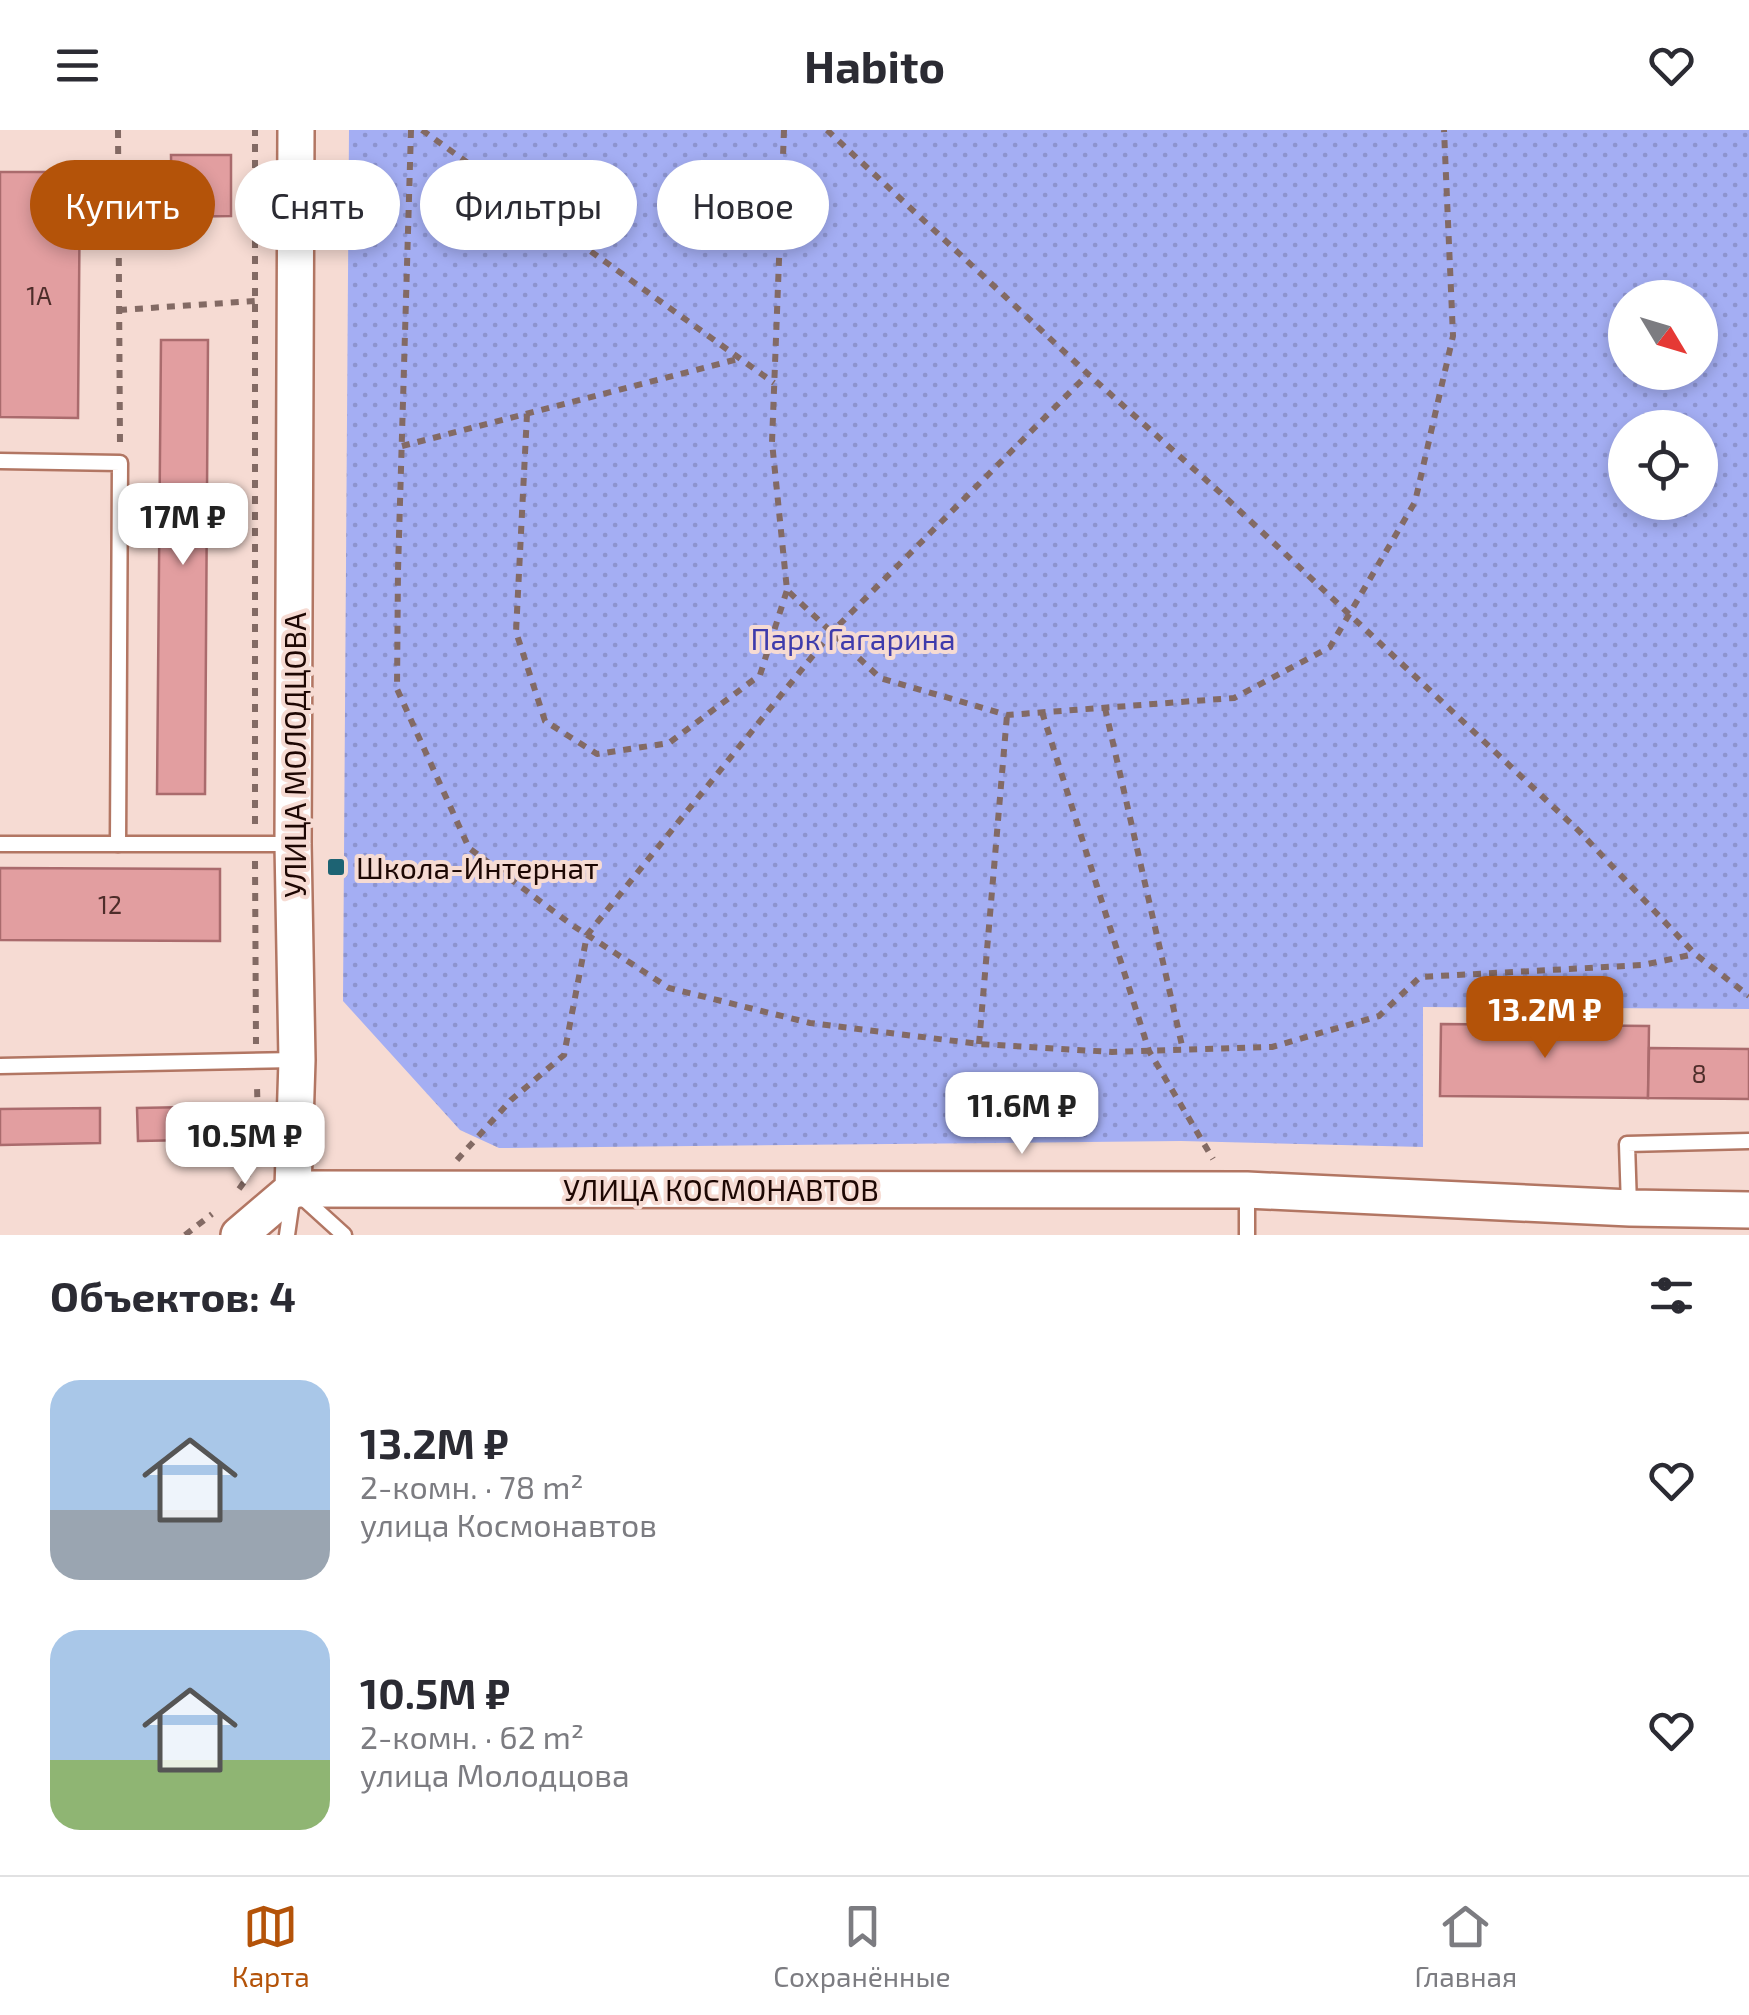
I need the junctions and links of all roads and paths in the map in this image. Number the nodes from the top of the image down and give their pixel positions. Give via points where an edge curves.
1 (118, 130) edge
2 (255, 130) edge
3 (296, 130) edge
4 (411, 130) edge
5 (422, 130) edge
6 (784, 130) edge
7 (827, 130) edge
8 (1444, 130) edge
9 (255, 301) junction
10 (119, 310) junction
11 (740, 359) junction
12 (1088, 374) junction
13 (774, 384) junction
14 (526, 414) junction
15 (401, 446) junction
16 (0, 462) edge
17 (120, 463) junction
18 (787, 590) junction
19 (1350, 616) junction
20 (832, 632) junction
21 (1105, 708) junction
22 (1042, 712) junction
23 (1007, 715) junction
24 (0, 844) edge
25 (118, 844) junction
26 (255, 844) junction
27 (294, 844) junction
28 (587, 935) junction
29 (1695, 954) junction
30 (1749, 996) edge
31 (979, 1044) junction
32 (1184, 1050) junction
33 (1149, 1051) junction
34 (297, 1060) junction
35 (256, 1061) junction
36 (0, 1066) edge
37 (1749, 1142) edge
38 (294, 1189) junction
39 (452, 1189) junction
40 (1239, 1190) junction
41 (233, 1197) dead end
42 (1630, 1208) junction
43 (1749, 1210) edge
44 (230, 1221) edge
45 (186, 1235) edge
46 (287, 1235) edge
47 (344, 1235) edge
48 (1246, 1235) edge

1 - 10 path
2 - 9 path
3 - 27 street, УЛИЦА МОЛОДЦОВА
4 - 15 path
5 - 11 path
6 - 13 path
7 - 12 path
8 - 19 path via 1453,336 1415,502
9 - 10 path
9 - 26 path
10 - 17 path
11 - 13 path
11 - 14 path
12 - 19 path
12 - 20 path
13 - 18 path via 772,442
14 - 15 path
14 - 18 path via 516,632 545,721 597,754 669,743 760,675
15 - 28 path via 396,689 469,848
16 - 17 lane
17 - 25 lane
18 - 20 path
19 - 21 path via 1330,647 1234,698
19 - 29 path via 1579,831
20 - 23 path via 880,678
20 - 28 path
21 - 22 path
21 - 32 path
22 - 23 path
22 - 33 path
23 - 31 path
24 - 25 lane
25 - 26 lane
26 - 27 lane
26 - 35 path
27 - 34 street, УЛИЦА МОЛОДЦОВА
28 - 31 path via 669,988 810,1023
28 - 39 path via 564,1055 457,1157
29 - 30 path
29 - 32 path via 1644,966 1420,977 1379,1016 1272,1047
31 - 33 path
32 - 33 path
33 - 40 path
34 - 35 lane
34 - 38 street, УЛИЦА МОЛОДЦОВА
35 - 36 lane
35 - 41 path via 257,1149 252,1173
37 - 42 lane via 1627,1144
38 - 39 street, УЛИЦА КОСМОНАВТОВ
38 - 44 street
38 - 46 lane
38 - 47 lane
39 - 40 street, УЛИЦА КОСМОНАВТОВ
40 - 42 street, УЛИЦА КОСМОНАВТОВ
40 - 48 lane
42 - 43 street, УЛИЦА КОСМОНАВТОВ via 1671,1216
44 - 45 path

